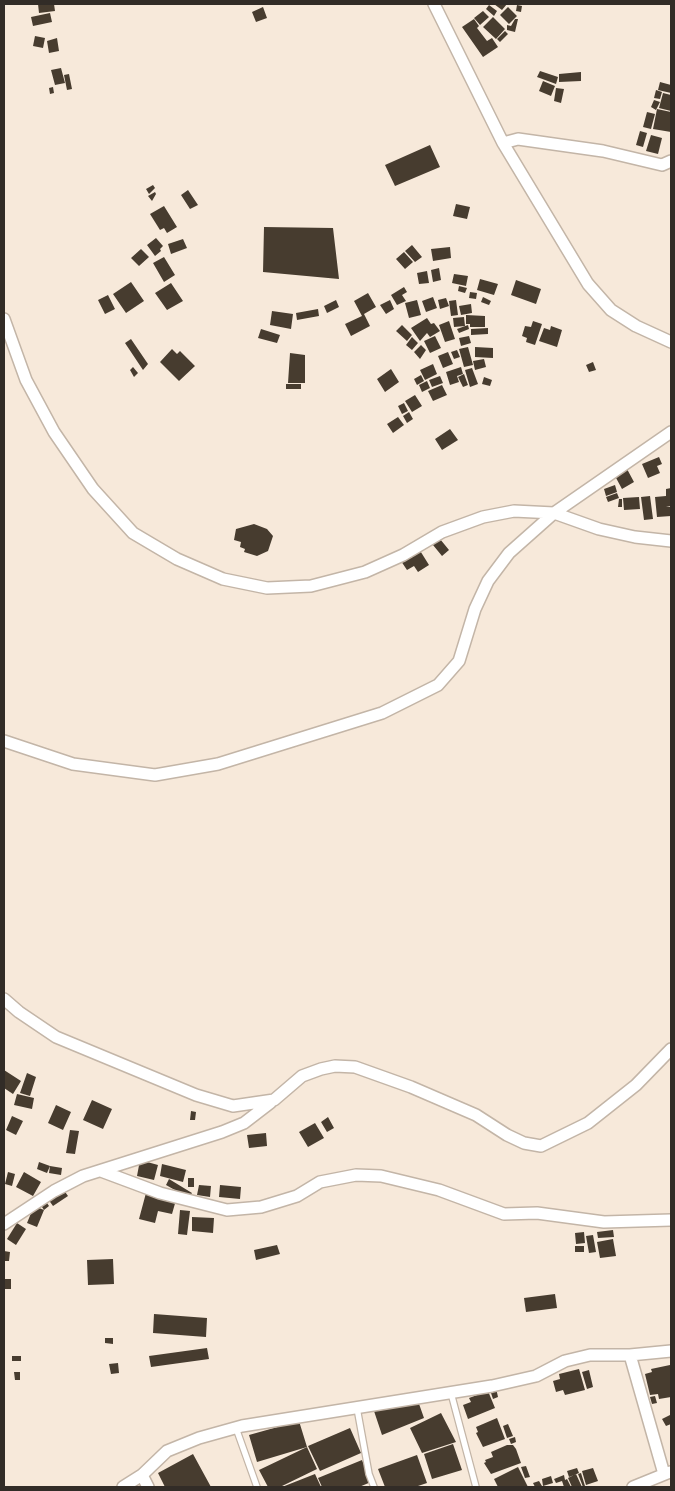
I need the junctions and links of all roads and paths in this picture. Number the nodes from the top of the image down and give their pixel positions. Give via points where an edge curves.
1 (434, 4) edge
2 (503, 143) junction
3 (671, 161) edge
4 (4, 319) edge
5 (671, 342) edge
6 (671, 432) edge
7 (554, 513) junction
8 (671, 541) edge
9 (4, 741) edge
10 (4, 998) edge
11 (671, 1049) edge
12 (274, 1100) junction
13 (101, 1170) junction
14 (671, 1220) edge
15 (4, 1224) edge
16 (671, 1351) edge
17 (630, 1355) junction
18 (451, 1393) junction
19 (357, 1408) junction
20 (236, 1428) junction
21 (668, 1473) edge
22 (142, 1475) junction
23 (123, 1487) edge
24 (148, 1487) edge
25 (257, 1487) edge
26 (374, 1487) edge
27 (476, 1487) edge
28 (633, 1487) edge

1 - 2 street
2 - 3 street via 518,139 603,151 662,165
2 - 5 street via 588,284 611,310
4 - 7 street via 26,380 54,432 93,489 133,533 177,559 223,578 267,588 311,586 365,572 442,532 483,517 514,512
6 - 7 street
7 - 8 street via 608,531
7 - 9 street via 509,553 488,581 475,609 459,661 438,685 382,713 218,764 155,775 73,764
10 - 12 street via 56,1037 196,1095 233,1106
11 - 12 street via 636,1086 588,1123 541,1146 507,1136 476,1115 355,1067 335,1066 302,1076
12 - 13 street via 237,1126
13 - 14 street via 160,1193 227,1210 261,1208 297,1196 320,1182 356,1175 381,1176 439,1190 504,1214 537,1213 604,1222
13 - 15 street via 54,1192
16 - 17 street
17 - 18 street via 590,1355 564,1361 536,1376
17 - 21 street
18 - 19 street
18 - 27 lane
19 - 20 street
19 - 26 lane
20 - 22 street via 167,1451
20 - 25 lane
21 - 28 street
22 - 23 street
22 - 24 street

